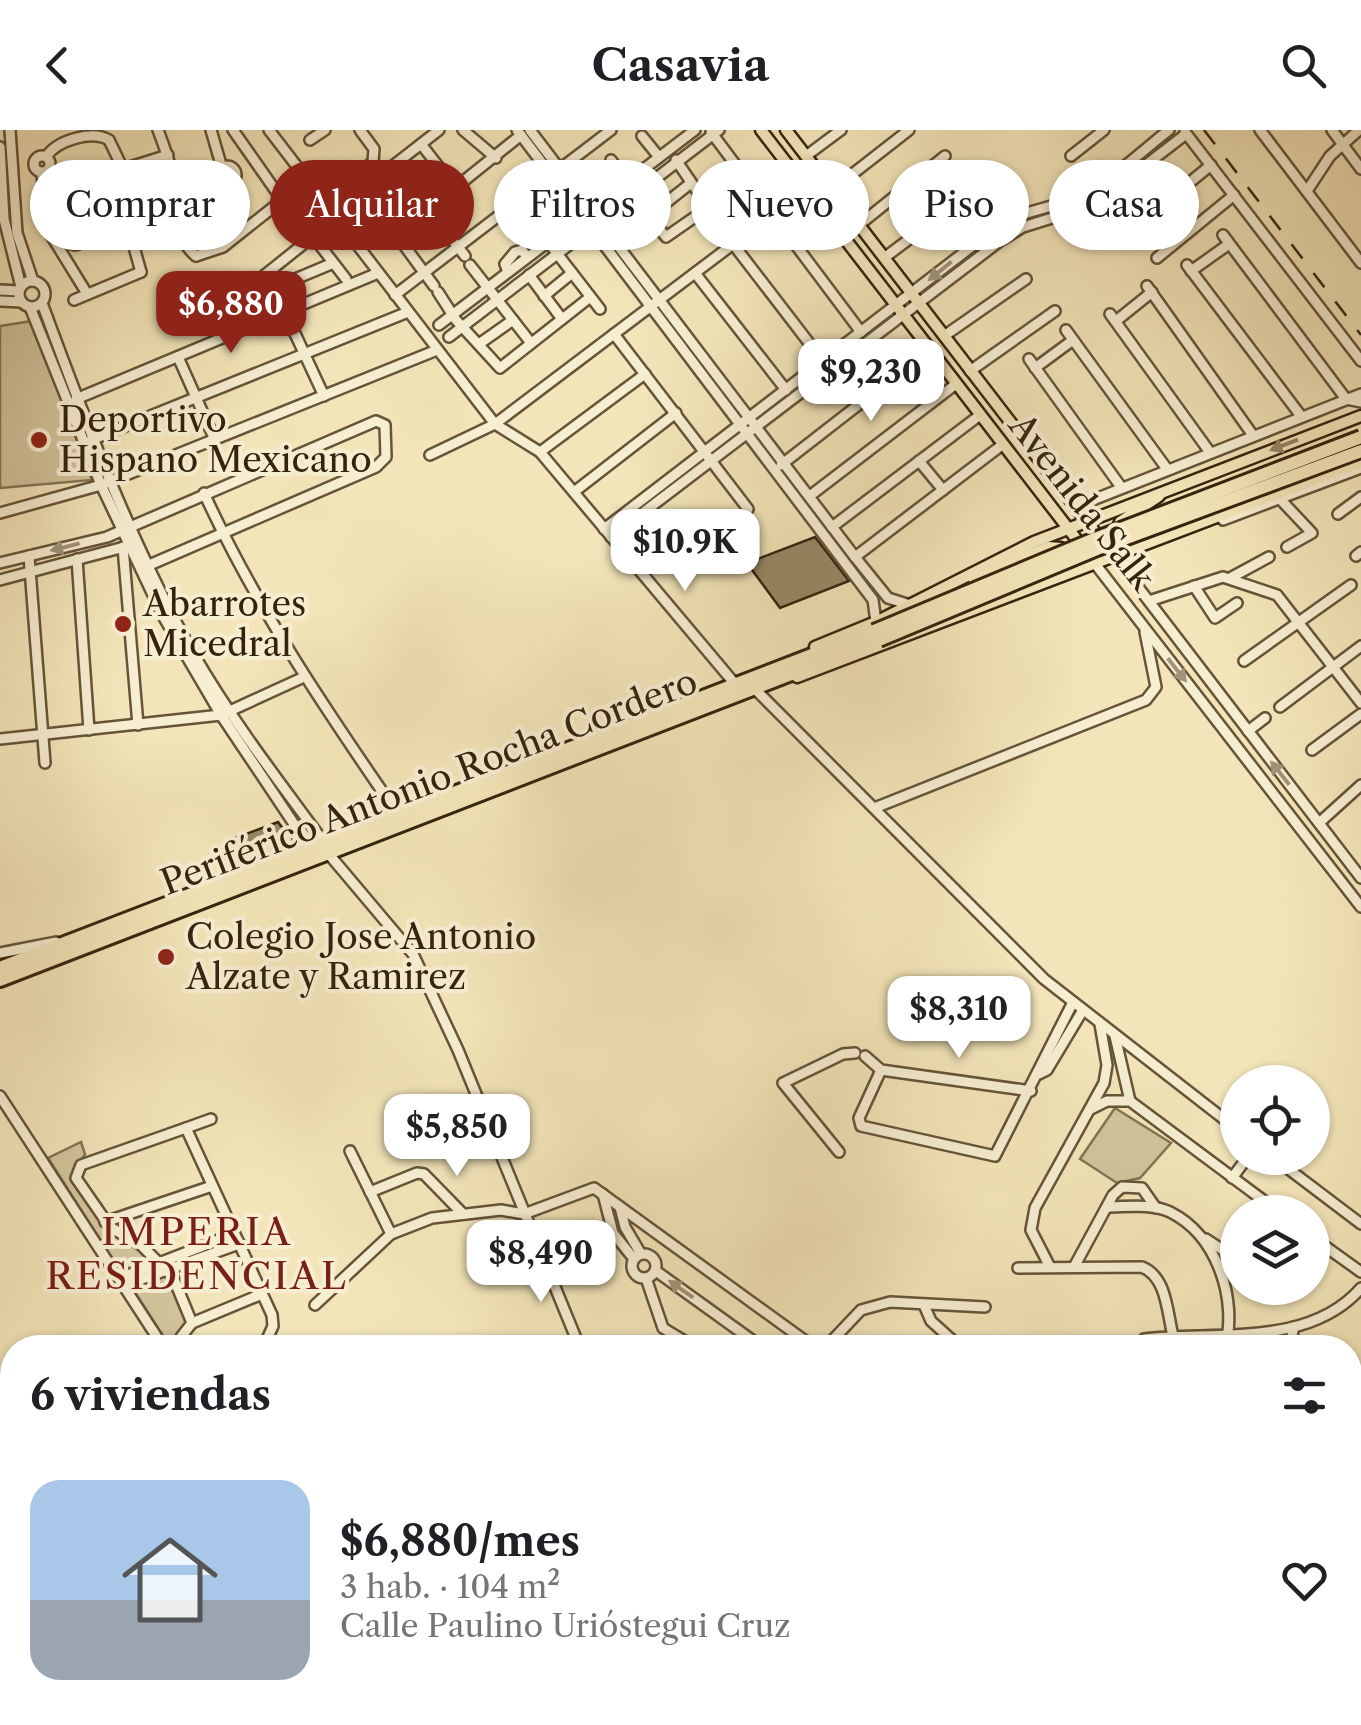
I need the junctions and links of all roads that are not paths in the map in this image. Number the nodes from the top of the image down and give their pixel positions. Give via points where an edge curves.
1 (10, 130) edge
2 (158, 130) edge
3 (211, 130) edge
4 (233, 130) edge
5 (270, 130) edge
6 (325, 130) edge
7 (439, 130) edge
8 (463, 130) edge
9 (610, 130) edge
10 (761, 130) edge
11 (786, 130) edge
12 (841, 130) edge
13 (909, 130) edge
14 (1104, 130) edge
15 (1169, 130) edge
16 (1260, 130) edge
17 (1332, 130) edge
18 (1360, 130) edge
19 (691, 131) edge
20 (366, 132) edge
21 (523, 132) edge
22 (638, 132) edge
23 (714, 132) edge
24 (1185, 132) edge
25 (310, 140) dead end
26 (421, 144) junction
27 (1343, 144) junction
28 (0, 147) edge
29 (669, 150) junction
30 (168, 155) junction
31 (253, 156) junction
32 (806, 156) junction
33 (945, 156) dead end
34 (1071, 156) dead end
35 (42, 157) junction
36 (659, 157) junction
37 (496, 158) junction
38 (45, 160) edge
39 (117, 160) edge
40 (156, 160) edge
41 (220, 160) edge
42 (248, 160) edge
43 (292, 160) edge
44 (374, 160) edge
45 (401, 160) edge
46 (434, 160) edge
47 (541, 160) edge
48 (553, 160) edge
49 (579, 160) edge
50 (655, 160) edge
51 (733, 160) edge
52 (784, 160) edge
53 (809, 160) edge
54 (869, 161) edge
55 (677, 162) junction
56 (7, 166) edge
57 (1211, 166) junction
58 (671, 167) edge
59 (1361, 169) edge
60 (474, 174) edge
61 (1199, 176) edge
62 (270, 182) edge
63 (691, 183) edge
64 (1307, 191) junction
65 (1234, 195) junction
66 (270, 210) edge
67 (869, 216) edge
68 (869, 239) edge
69 (59, 250) edge
70 (137, 250) edge
71 (294, 250) edge
72 (322, 250) edge
73 (360, 250) edge
74 (407, 250) edge
75 (445, 250) edge
76 (460, 250) edge
77 (536, 250) edge
78 (556, 250) edge
79 (562, 250) edge
80 (609, 250) edge
81 (620, 250) edge
82 (725, 250) edge
83 (738, 250) edge
84 (798, 250) edge
85 (852, 250) edge
86 (895, 250) edge
87 (558, 253) junction
88 (196, 256) junction
89 (884, 258) junction
90 (1157, 258) dead end
91 (1361, 263) edge
92 (331, 264) junction
93 (192, 269) dead end
94 (423, 271) junction
95 (572, 272) junction
96 (378, 273) junction
97 (695, 273) junction
98 (529, 275) junction
99 (346, 278) dead end
100 (1026, 279) dead end
101 (33, 281) junction
102 (251, 286) junction
103 (489, 287) junction
104 (0, 290) edge
105 (86, 292) junction
106 (394, 294) junction
107 (256, 296) junction
108 (544, 296) junction
109 (23, 297) junction
110 (590, 298) junction
111 (498, 299) junction
112 (915, 299) junction
113 (0, 300) edge
114 (74, 300) dead end
115 (42, 303) junction
116 (654, 304) junction
117 (600, 309) dead end
118 (286, 312) junction
119 (408, 312) junction
120 (453, 312) junction
121 (900, 312) junction
122 (1055, 312) dead end
123 (562, 319) junction
124 (513, 320) junction
125 (439, 325) dead end
126 (464, 326) junction
127 (1066, 330) dead end
128 (861, 332) junction
129 (614, 334) junction
130 (944, 336) junction
131 (449, 337) dead end
132 (1073, 340) junction
133 (479, 344) junction
134 (531, 344) junction
135 (437, 350) junction
136 (929, 350) junction
137 (305, 354) junction
138 (178, 356) junction
139 (1361, 361) edge
140 (827, 366) junction
141 (970, 371) junction
142 (645, 374) junction
143 (956, 384) junction
144 (786, 390) junction
145 (1361, 394) edge
146 (324, 396) junction
147 (196, 398) junction
148 (74, 399) junction
149 (1346, 400) junction
150 (1361, 402) edge
151 (676, 413) junction
152 (980, 416) junction
153 (1302, 416) junction
154 (1361, 416) edge
155 (495, 424) junction
156 (749, 425) junction
157 (1252, 434) junction
158 (1361, 437) edge
159 (215, 440) junction
160 (90, 441) junction
161 (1026, 444) junction
162 (1002, 446) junction
163 (1209, 451) junction
164 (1361, 451) edge
165 (540, 452) junction
166 (430, 455) dead end
167 (709, 456) junction
168 (1011, 457) junction
169 (919, 460) junction
170 (781, 465) junction
171 (1361, 465) edge
172 (1167, 468) junction
173 (106, 483) junction
174 (1122, 487) junction
175 (943, 490) junction
176 (1168, 490) junction
177 (574, 492) junction
178 (204, 493) junction
179 (811, 495) junction
180 (1361, 498) edge
181 (1280, 499) junction
182 (1075, 507) junction
183 (748, 509) dead end
184 (0, 513) edge
185 (1338, 514) dead end
186 (1086, 522) junction
187 (832, 527) junction
188 (125, 529) junction
189 (1067, 529) junction
190 (608, 533) junction
191 (223, 535) junction
192 (1158, 540) junction
193 (130, 546) junction
194 (1143, 546) junction
195 (1287, 547) dead end
196 (28, 556) junction
197 (1114, 557) junction
198 (1269, 557) dead end
199 (855, 558) junction
200 (77, 559) junction
201 (0, 563) edge
202 (1096, 564) junction
203 (147, 566) junction
204 (31, 572) junction
205 (1232, 578) junction
206 (0, 580) edge
207 (1351, 585) dead end
208 (1194, 586) junction
209 (944, 588) junction
210 (1036, 588) junction
211 (1149, 602) junction
212 (1237, 603) dead end
213 (910, 605) junction
214 (1298, 621) junction
215 (1143, 626) junction
216 (876, 631) junction
217 (1361, 646) edge
218 (1244, 661) dead end
219 (1332, 666) junction
220 (304, 677) junction
221 (771, 677) junction
222 (736, 684) junction
223 (755, 689) junction
224 (1361, 703) edge
225 (1280, 707) dead end
226 (225, 712) junction
227 (1361, 714) edge
228 (1266, 718) dead end
229 (138, 725) junction
230 (89, 730) junction
231 (1248, 730) junction
232 (43, 735) junction
233 (0, 739) edge
234 (1312, 750) dead end
235 (45, 762) dead end
236 (1359, 786) edge
237 (877, 807) junction
238 (397, 813) junction
239 (1319, 823) junction
240 (325, 846) junction
241 (300, 850) junction
242 (1361, 878) edge
243 (1361, 906) edge
244 (63, 941) junction
245 (0, 952) edge
246 (0, 968) edge
247 (0, 980) edge
248 (1073, 1002) junction
249 (1083, 1010) junction
250 (1100, 1024) junction
251 (1115, 1035) junction
252 (1118, 1049) junction
253 (1106, 1051) junction
254 (881, 1070) junction
255 (1040, 1074) junction
256 (1104, 1083) junction
257 (1031, 1091) junction
258 (0, 1096) edge
259 (1116, 1099) junction
260 (1130, 1101) junction
261 (1090, 1109) junction
262 (1220, 1116) edge
263 (212, 1119) dead end
264 (186, 1128) junction
265 (350, 1152) dead end
266 (839, 1152) dead end
267 (1234, 1175) edge
268 (1296, 1175) edge
269 (1232, 1178) junction
270 (212, 1186) junction
271 (599, 1191) junction
272 (370, 1192) junction
273 (1256, 1195) edge
274 (619, 1206) junction
275 (1107, 1207) junction
276 (1156, 1208) junction
277 (463, 1214) junction
278 (524, 1214) junction
279 (105, 1222) junction
280 (1361, 1224) edge
281 (625, 1228) junction
282 (613, 1233) junction
283 (391, 1234) junction
284 (1204, 1238) junction
285 (236, 1239) junction
286 (1220, 1248) edge
287 (1330, 1252) edge
288 (638, 1257) junction
289 (158, 1263) junction
290 (1074, 1267) junction
291 (1018, 1268) dead end
292 (1050, 1268) junction
293 (167, 1270) junction
294 (1220, 1270) edge
295 (1361, 1272) edge
296 (651, 1275) junction
297 (128, 1279) junction
298 (1361, 1288) edge
299 (262, 1294) junction
300 (314, 1305) dead end
301 (924, 1305) junction
302 (1225, 1305) edge
303 (985, 1307) dead end
304 (192, 1323) junction
305 (1294, 1327) junction
306 (157, 1335) edge
307 (183, 1335) edge
308 (269, 1335) edge
309 (575, 1335) edge
310 (675, 1335) edge
311 (743, 1335) edge
312 (798, 1335) edge
313 (837, 1335) edge
314 (948, 1335) edge
315 (1173, 1335) edge
316 (1228, 1335) edge
317 (1235, 1335) edge
318 (1292, 1335) edge

1 - 56 street
2 - 30 street
3 - 41 street
4 - 31 street
5 - 43 street
6 - 25 street
7 - 26 street
8 - 37 street
9 - 49 street
10 - 52 main road, Avenida Salk
11 - 32 main road, Avenida Salk
12 - 32 street
13 - 54 street
14 - 34 street
15 -> 112 street via 1100,185 1005,222
16 - 64 street
17 - 27 street
18 - 27 street
19 - 29 street
20 - 44 street
21 - 37 street
21 - 47 street
21 - 48 street
22 - 36 street
23 - 51 street
23 - 55 street
24 - 57 street
24 - 112 street via 1094,205 1024,227
26 - 45 street
26 - 46 street
27 - 59 street
27 - 64 street
28 - 56 street
29 - 36 street
29 - 55 street
30 - 40 street
30 - 88 street via 178,226
31 - 42 street
31 - 62 street
32 - 53 main road, Avenida Salk
33 - 67 street
35 - 38 street
35 - 39 street via 59,144 104,136
35 - 56 street
36 - 50 street
37 - 60 street
55 - 58 street
55 - 63 street
56 - 101 street via 17,233
56 - 109 street via 4,219
57 - 61 street
57 - 65 street
64 - 91 street
65 - 90 street
65 - 139 street
66 - 88 street via 224,247
68 - 89 main road, Avenida Salk
69 - 105 street
70 - 105 street via 146,274
71 - 102 street
72 - 92 street
73 - 96 street
74 - 94 street
75 - 94 street
76 - 103 street
77 - 103 street
78 - 87 street
79 - 87 street
80 - 116 street
81 - 116 street
82 - 97 street
83 - 140 street
84 - 128 street
85 - 121 main road, Avenida Salk
86 - 89 street
87 - 95 street
87 - 98 street
88 - 93 street
89 - 112 main road, Avenida Salk
92 - 99 street
92 - 107 street
94 - 106 street
94 - 120 street
95 - 108 street
95 - 110 street
96 - 106 street
96 - 118 street
97 - 116 street
97 - 144 street
98 - 108 street
98 - 111 street
100 - 130 street
101 - 109 street
101 - 115 street via 46,291
102 - 107 street
102 - 107 street via 176,313 173,320 183,326
103 - 111 street
103 - 120 street
104 - 109 street
105 - 114 street
106 - 119 street
108 - 123 street
109 - 113 street
109 - 115 street
109 - 148 street
110 - 117 street
110 - 123 street
111 - 124 street
111 - 126 street
112 - 121 street
112 - 130 main road, Avenida Salk
115 - 148 street
116 - 129 street
116 - 156 street
118 - 137 street
118 - 138 street
119 - 135 street
119 - 137 street
120 - 125 street
120 - 126 street
121 - 128 street
121 - 136 main road, Avenida Salk
121 - 140 street
122 - 141 street
123 - 134 street
124 - 133 street
124 - 134 street
126 - 131 street
126 - 133 street
127 - 132 street
128 - 140 street
129 - 142 street
129 - 155 street
130 - 141 main road, Avenida Salk
132 - 172 street
132 - 174 street via 1032,364
133 - 134 street via 500,368
135 - 146 street
135 - 155 street
136 - 143 main road, Avenida Salk
136 - 170 street
137 - 146 street
137 - 147 street
138 - 147 street
138 - 148 street
140 - 144 street
140 - 156 street
141 - 161 main road, Avenida Salk
142 - 151 street
142 - 165 street
143 - 152 main road, Avenida Salk
143 - 179 street
144 - 156 street
145 - 149 street
146 - 159 street
147 - 159 street
147 - 160 street
148 - 160 street
149 - 150 street
149 - 153 street
149 - 153 street via 1226,240 1189,268
151 - 167 street
151 - 177 street
152 - 162 main road, Avenida Salk
152 - 169 street
153 - 157 street
154 -> 176 main road
155 - 165 street
155 - 166 street
156 - 167 street
156 - 170 street
157 - 163 street
157 - 163 street via 1150,289 1113,317
158 - 216 highway, bridge
159 - 173 street
160 - 173 street
161 - 168 main road
161 - 182 main road, Avenida Salk
162 - 168 main road, Avenida Salk
162 - 175 street
163 - 172 street
164 - 216 highway, bridge
165 - 177 street
167 - 183 street
167 - 190 street
168 - 189 main road, Avenida Salk
169 - 175 street
169 - 187 street
170 - 179 street
170 - 216 street via 873,600
171 - 181 street
171 - 192 main road
172 - 174 street
173 - 184 street
173 - 188 street
174 - 182 street
175 - 199 street
176 - 186 main road
176 - 194 main road via 1118,527 1125,547
177 - 190 street
178 - 188 street
178 - 191 street
178 - 191 street via 376,420 385,424 384,462
179 - 187 street
180 - 185 street
181 - 192 street
181 - 195 street via 1312,533
182 - 186 main road, Avenida Salk
186 - 189 main road
186 - 197 main road, Avenida Salk
187 - 199 street
188 - 193 street
188 -> 196 street
189 - 202 main road, Avenida Salk
189 - 209 main road
190 - 222 street
191 - 203 street
191 - 220 street
192 - 194 main road
193 - 200 street
193 - 203 street
193 - 226 street via 164,616
193 - 229 street
194 - 197 main road
196 - 201 street
196 - 204 street
197 - 202 main road
197 - 211 street, Avenida Salk
198 - 205 street
199 - 213 street via 888,598
200 - 204 street
200 - 230 street
202 - 210 main road
202 - 215 street, Avenida Salk
203 - 226 street
204 - 206 street
204 - 232 street
205 - 208 street
205 - 214 street via 1277,595
207 - 214 street
208 - 211 street
208 - 212 street via 1214,618
209 - 210 main road via 1048,547 1061,548 1067,566
209 - 213 main road
210 - 221 main road via 818,672
211 - 231 street, Avenida Salk
213 - 216 main road
214 - 218 street
214 - 219 street
215 - 237 street via 1156,687 1146,700
215 -> 243 street, Avenida Salk
216 - 221 highway, Periférico Antonio Rocha Cordero
217 - 219 street
219 - 224 street
219 - 225 street
220 - 226 street
220 - 238 street
221 - 222 highway, Periférico Antonio Rocha Cordero
221 - 223 highway, Periférico Antonio Rocha Cordero
222 - 238 highway, Periférico Antonio Rocha Cordero
223 - 237 street
223 - 240 highway, Periférico Antonio Rocha Cordero
226 - 229 street
226 - 240 street
226 - 241 street via 296,826
227 - 234 street
228 - 231 street
229 - 230 street
230 - 232 street
239 -> 231 street, Avenida Salk
232 - 233 street
232 - 235 street
236 - 239 street
237 - 248 street
238 - 240 highway, Periférico Antonio Rocha Cordero
239 - 242 street, Avenida Salk
240 - 241 highway, Periférico Antonio Rocha Cordero
240 - 247 highway, Periférico Antonio Rocha Cordero
240 - 278 street via 412,954
241 - 244 highway, Periférico Antonio Rocha Cordero
244 - 245 street
244 - 246 highway, Periférico Antonio Rocha Cordero
248 - 249 street
248 - 255 street
249 - 250 street
249 - 255 street
250 - 251 street
250 - 253 street
251 - 252 street
251 - 262 street
252 - 253 street
252 - 260 street
253 - 256 street
254 - 257 street
254 - 257 street via 860,1126 987,1156 995,1156
254 - 266 street via 860,1054 844,1054 782,1084
255 - 257 street
256 - 259 street
256 - 261 street
258 - 297 street via 44,1168
259 - 260 street
259 - 261 street
260 - 269 street
261 - 292 street via 1035,1208 1031,1230
263 - 264 street
264 - 270 street
264 - 279 street via 81,1165 76,1178
265 - 272 street
267 - 269 street
268 - 280 street
269 - 273 street
270 - 279 street
270 - 285 street
271 - 274 street
271 - 278 street
271 - 282 street
272 - 277 street via 424,1174
272 - 283 street
274 - 281 street
274 - 312 street
275 - 276 street
275 - 276 street via 1113,1195 1132,1185
275 - 290 street
276 - 284 street
277 - 278 street
277 - 283 street
278 - 309 street
279 - 289 street
281 - 282 street
281 - 288 street
282 - 288 street
283 - 300 street
284 - 286 street
284 - 294 street
285 - 289 street
285 - 293 street
285 - 299 street
287 - 295 street
288 - 296 street via 655,1260
288 - 296 street via 635,1274
289 - 293 street
289 - 297 street
290 - 292 street
290 - 315 street via 1151,1270 1160,1280
291 - 292 street
293 - 297 street
293 - 304 street
296 - 310 street via 663,1328
311 -> 296 street
297 - 306 street
298 - 305 street
299 - 304 street
299 - 308 street via 272,1315
301 - 303 street
301 - 313 street via 890,1302 861,1310
301 - 314 street
302 - 316 street
304 - 307 street
305 - 317 street
305 - 318 street

